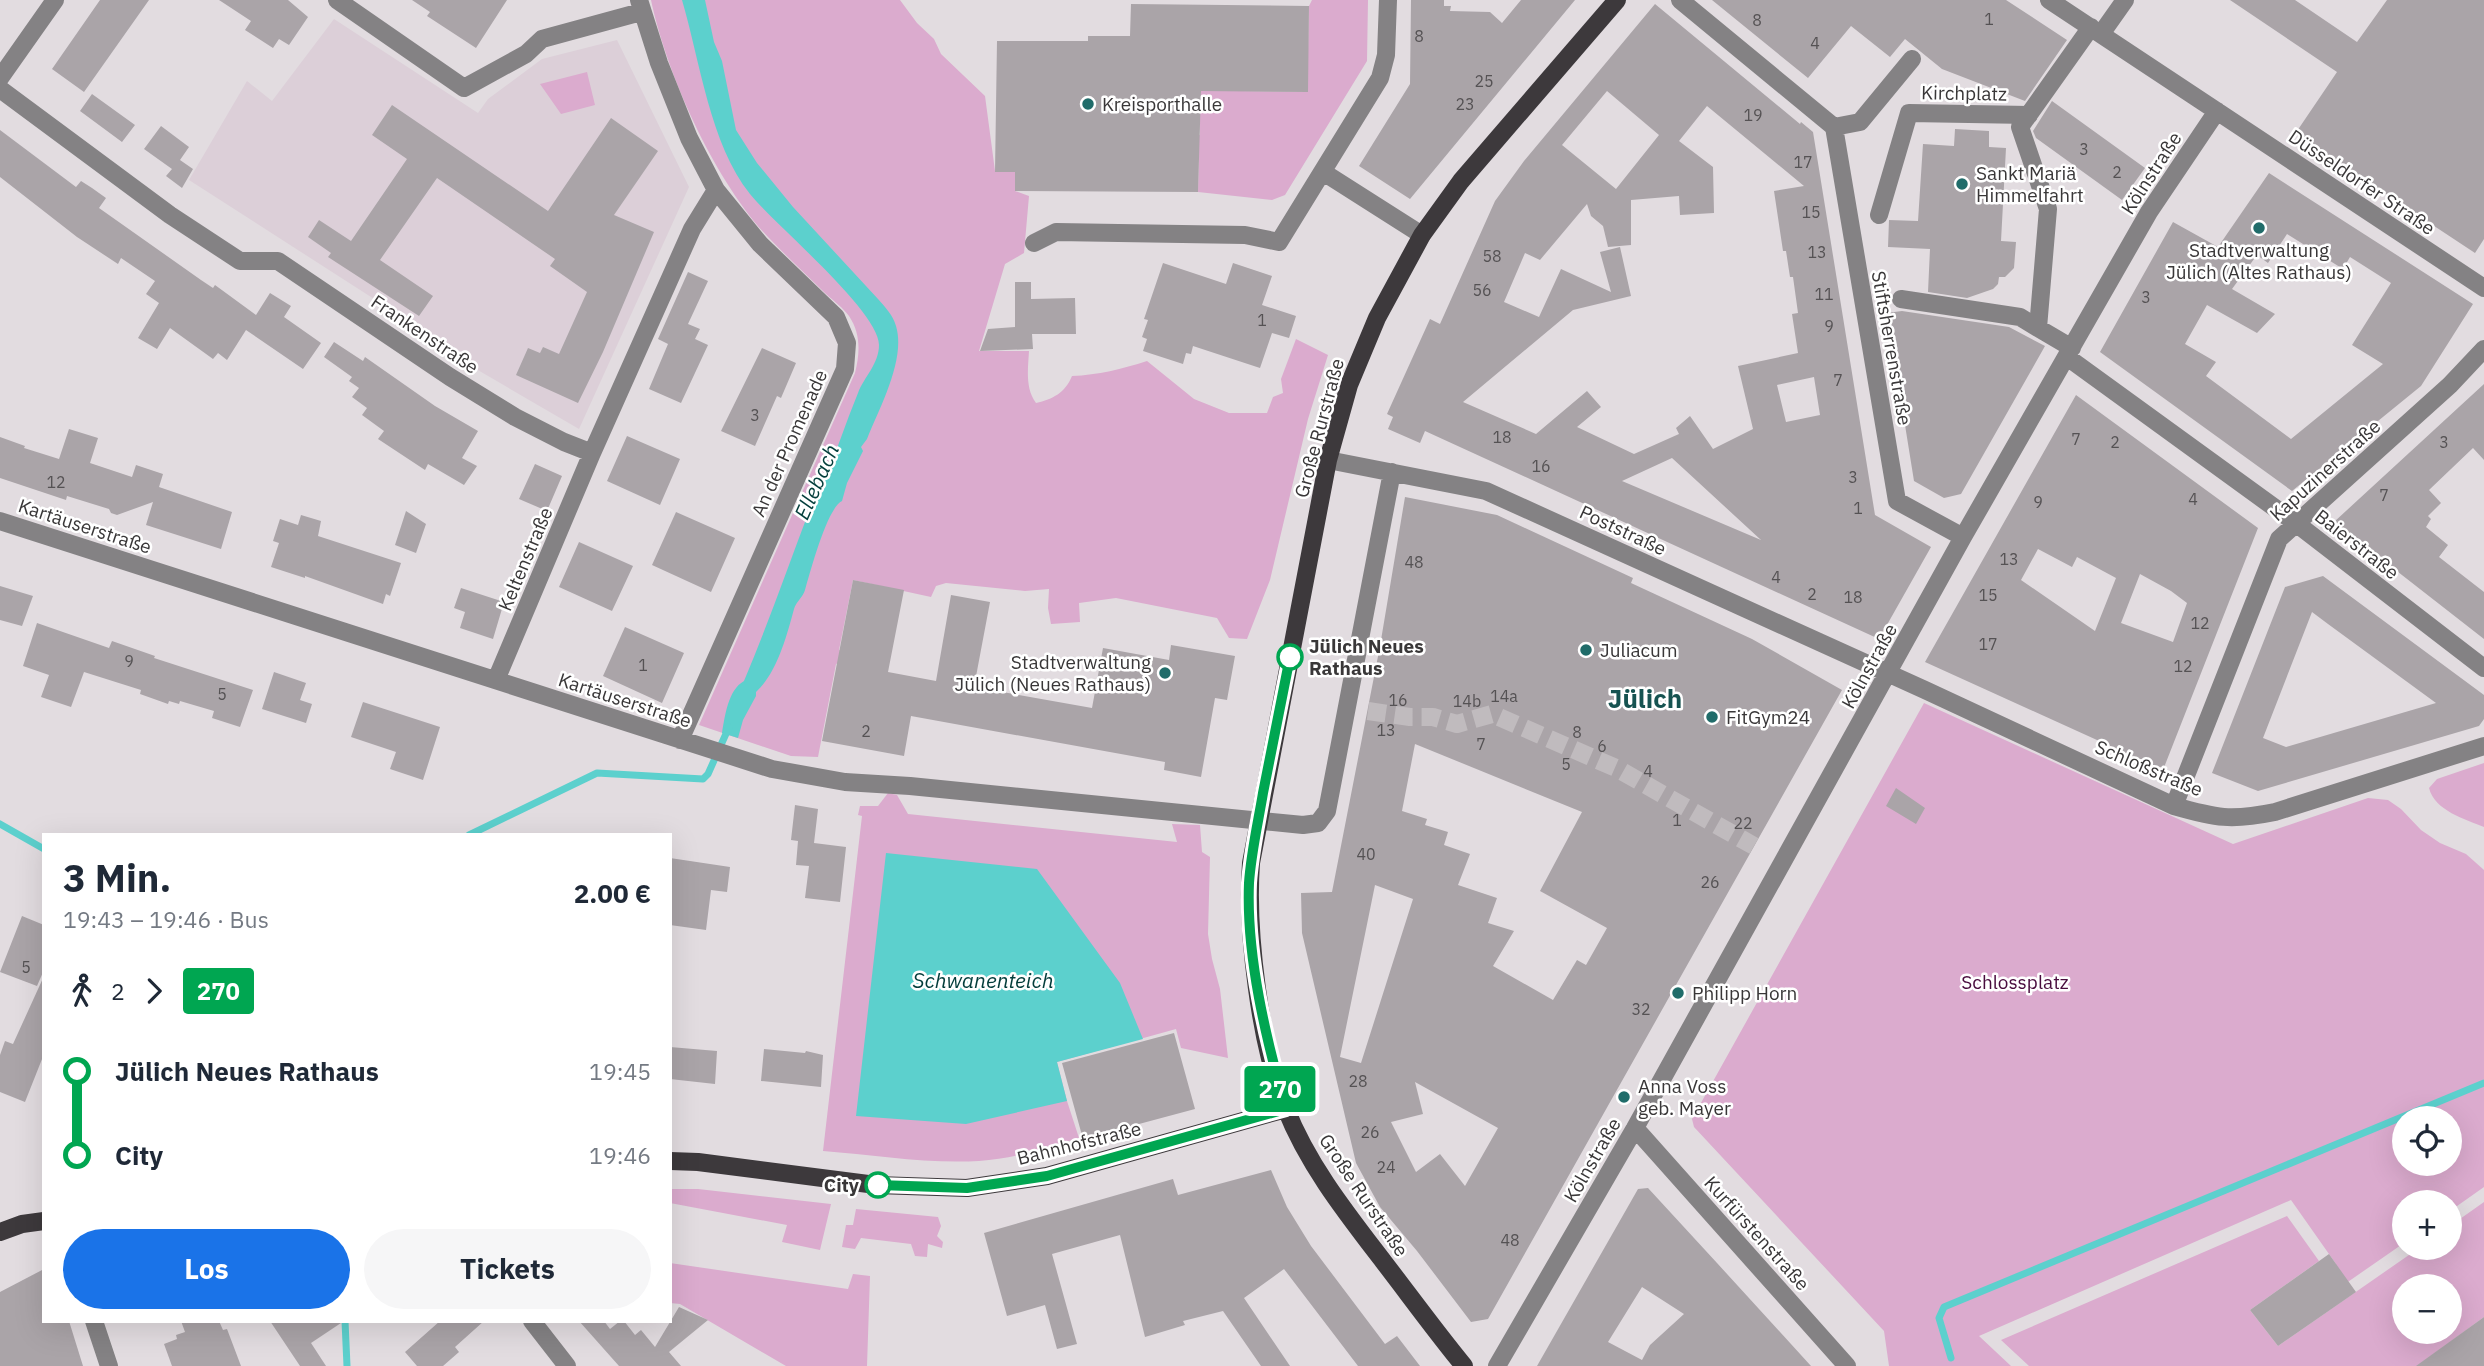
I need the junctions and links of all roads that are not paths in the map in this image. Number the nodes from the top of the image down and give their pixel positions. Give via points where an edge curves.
1 (55, 0) edge
2 (337, 0) edge
3 (1388, 0) edge
4 (1617, 0) edge
5 (1680, 0) edge
6 (2049, 0) edge
7 (2125, 0) edge
8 (640, 6) edge
9 (2096, 31) junction
10 (1912, 59) dead end
11 (0, 78) edge
12 (0, 89) edge
13 (2217, 111) junction
14 (2029, 115) junction
15 (1834, 127) junction
16 (1323, 172) junction
17 (716, 190) junction
18 (1879, 215) dead end
19 (1422, 235) junction
20 (1034, 243) dead end
21 (2484, 288) edge
22 (1901, 299) dead end
23 (2038, 328) junction
24 (2484, 349) edge
25 (2069, 352) junction
26 (592, 453) junction
27 (1328, 460) junction
28 (1392, 472) junction
29 (0, 521) edge
30 (2297, 524) junction
31 (1963, 537) junction
32 (2484, 668) edge
33 (1889, 674) junction
34 (496, 680) junction
35 (680, 740) junction
36 (2484, 746) edge
37 (2174, 806) junction
38 (1258, 821) junction
39 (1286, 1109) junction
40 (1635, 1128) junction
41 (672, 1161) edge
42 (42, 1221) edge
43 (0, 1232) edge
44 (95, 1323) edge
45 (534, 1323) edge
46 (108, 1366) edge
47 (567, 1366) edge
48 (1464, 1366) edge
49 (1497, 1366) edge
50 (1847, 1366) edge

1 - 11 street
2 - 8 street via 464,88 526,54 542,39
3 - 16 street via 1386,55 1380,78
4 - 19 main road, Große Rurstraße via 1461,181
5 - 15 street
6 - 9 street
7 - 9 street
8 - 17 street, An der Promenade via 689,138
9 - 13 street
9 - 14 street
10 - 15 street via 1860,122
12 - 26 street, Frankenstraße via 240,261 278,261 515,417
13 - 21 street, Düsseldorfer Straße
13 - 25 street, Kölnstraße via 2149,212
14 - 18 street, Kirchplatz via 1909,113
14 - 23 street, Kirchplatz via 2020,127 2048,209
15 - 31 street, Stiftsherrenstraße via 1896,500
16 - 19 street
16 - 20 street via 1279,242 1245,235 1056,232
17 - 26 street via 692,229
17 - 35 street, An der Promenade via 760,244 836,317 847,343 845,369
19 - 27 main road, Große Rurstraße via 1377,318 1349,385
22 - 23 street via 2020,317
23 - 25 street
24 - 30 street, Kapuzinerstraße
25 - 30 street, Baierstraße
25 - 31 street, Kölnstraße
26 - 34 street, Keltenstraße
27 - 28 street, Poststraße
27 - 38 main road, Große Rurstraße
28 - 33 street, Poststraße via 1486,491
28 - 38 street via 1327,811 1318,823
29 - 34 street, Kartäuserstraße
30 - 32 street, Baierstraße
30 - 37 street, Kapuzinerstraße via 2279,539
31 - 33 street, Kölnstraße
33 - 37 street, Schloßstraße
33 - 40 street, Kölnstraße
34 - 35 street, Kartäuserstraße
35 - 38 street, Kartäuserstraße via 772,769 845,782
36 - 37 street, Schloßstraße via 2276,812 2215,818
38 - 39 main road, Große Rurstraße via 1249,886 1253,950 1270,1055
39 - 41 main road, Bahnhofstraße via 1047,1176 967,1188 876,1185
39 - 48 main road, Große Rurstraße via 1328,1186
40 - 49 street, Kölnstraße
40 - 50 street, Kurfürstenstraße
42 - 43 main road
44 - 46 street
45 - 47 street

